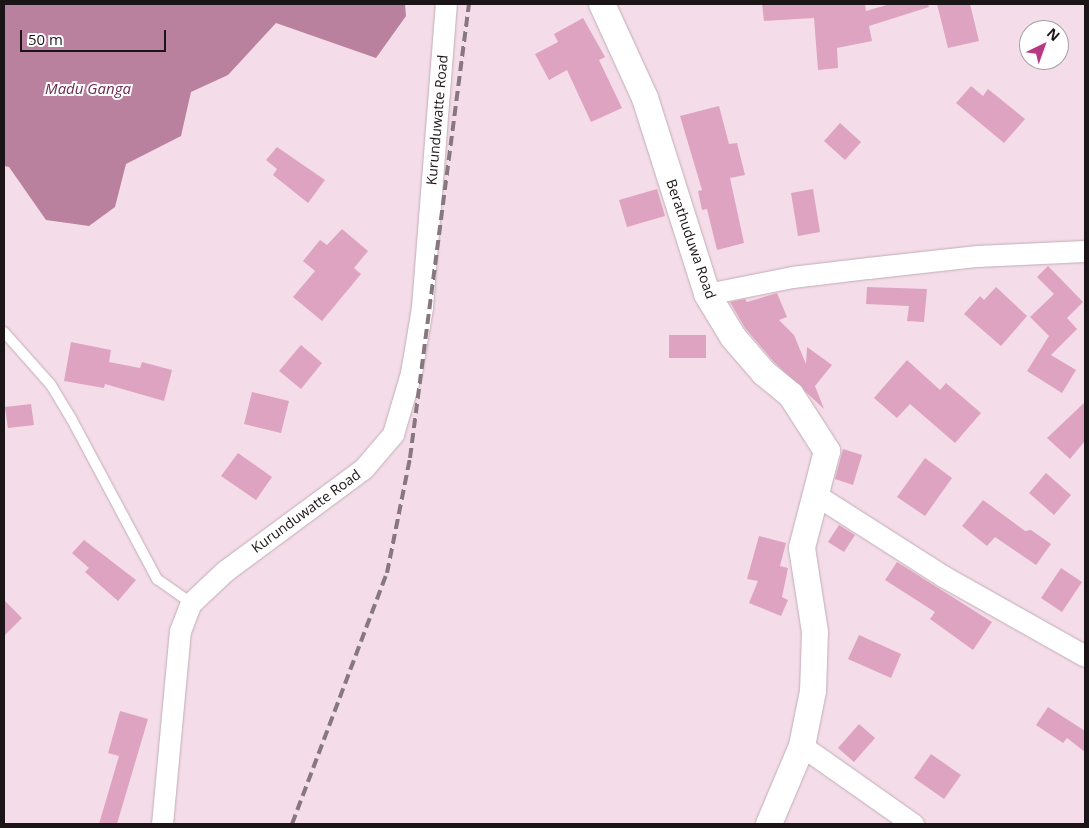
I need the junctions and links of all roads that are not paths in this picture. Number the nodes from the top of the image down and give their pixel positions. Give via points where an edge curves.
1 (446, 4) edge
2 (602, 4) edge
3 (1085, 251) edge
4 (707, 294) junction
5 (4, 332) edge
6 (816, 495) junction
7 (191, 603) junction
8 (1085, 656) edge
9 (802, 746) junction
10 (162, 824) edge
11 (769, 824) edge
12 (913, 824) edge

1 - 7 street, Kurunduwatte Road via 422,307 411,373 393,434 364,468 225,571
2 - 4 street, Berathuduwa Road via 645,98
3 - 4 street via 977,256 868,268 792,277
4 - 6 street, Berathuduwa Road via 733,337 764,373 791,394 827,451
5 - 7 lane via 51,385 72,418 156,579
6 - 8 street via 943,576
6 - 9 street, Berathuduwa Road via 802,548 815,632 813,691
7 - 10 street, Kurunduwatte Road via 180,631
9 - 11 street, Berathuduwa Road
9 - 12 street

